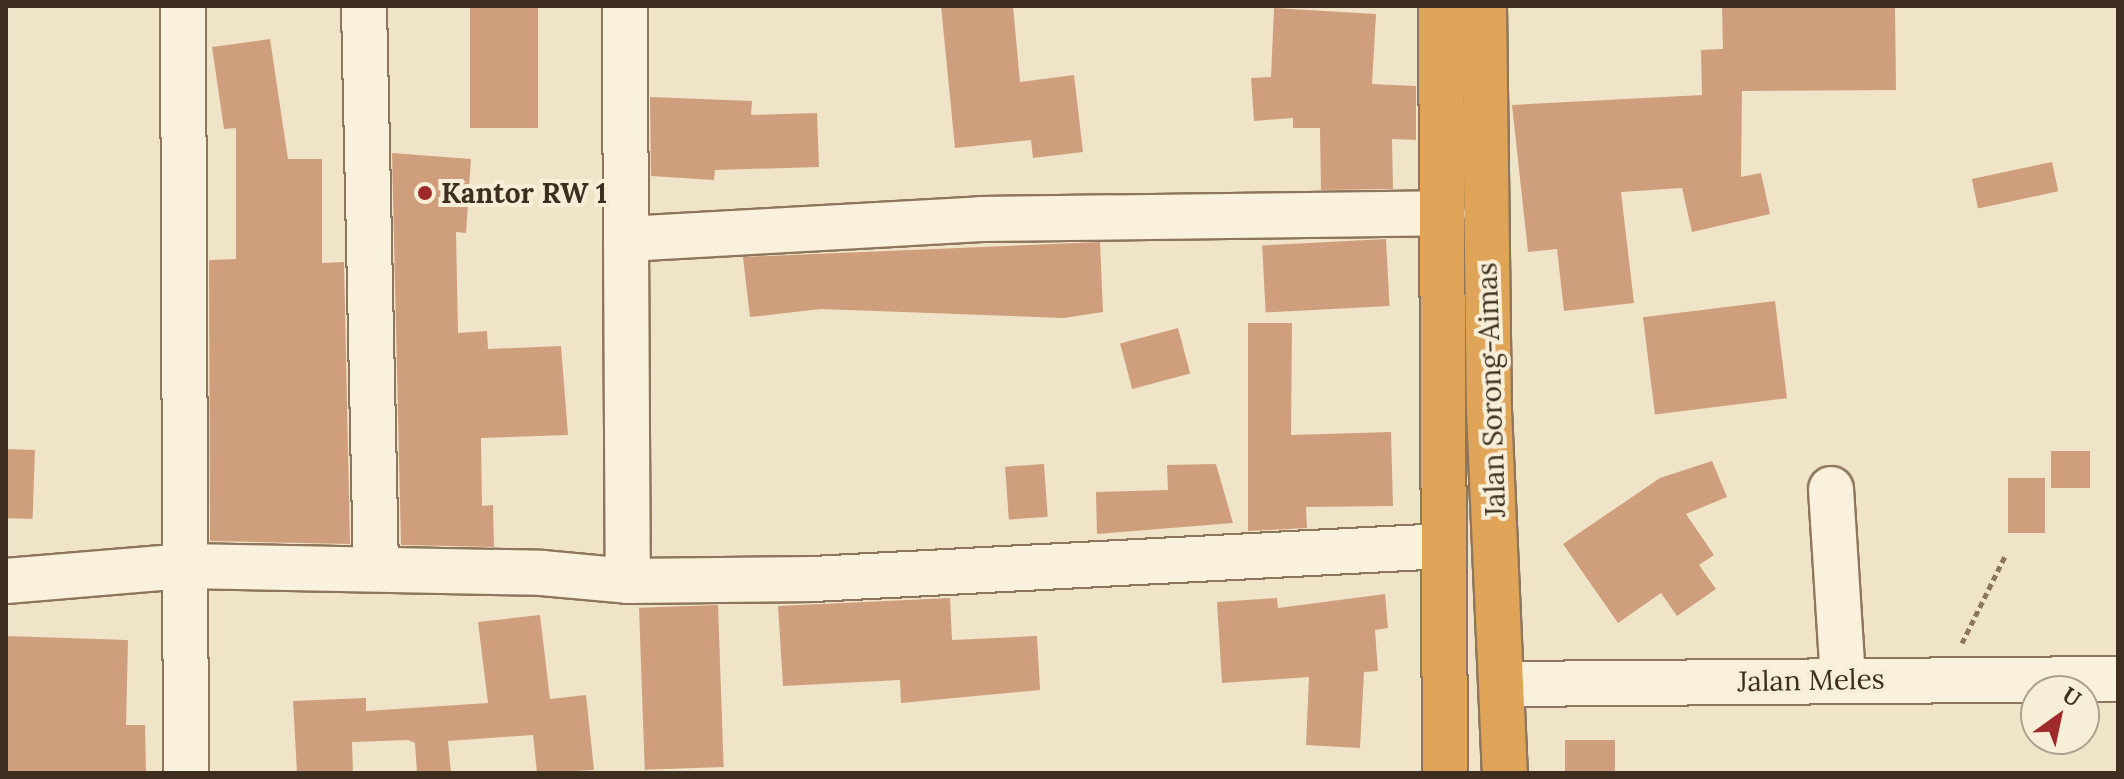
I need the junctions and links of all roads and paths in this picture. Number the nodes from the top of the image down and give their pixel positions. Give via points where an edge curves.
1 (183, 6) edge
2 (364, 6) edge
3 (625, 6) edge
4 (1441, 6) edge
5 (1484, 6) edge
6 (1443, 213) junction
7 (626, 239) junction
8 (1831, 489) dead end
9 (1444, 546) junction
10 (2005, 556) dead end
11 (186, 566) junction
12 (376, 568) junction
13 (6, 581) edge
14 (628, 581) junction
15 (1941, 678) junction
16 (1843, 679) junction
17 (2118, 679) edge
18 (1505, 684) junction
19 (186, 773) edge
20 (1445, 773) edge
21 (1505, 773) edge

1 - 11 street
2 - 12 street
3 - 7 street
4 - 6 highway, Jalan Sorong-Aimas
5 - 18 highway, Jalan Sorong-Aimas via 1489,410
6 - 7 street via 981,219
6 - 9 highway, Jalan Sorong-Aimas
7 - 14 street
8 - 16 street
9 - 14 street via 936,574
9 - 20 highway, Jalan Sorong-Aimas
10 - 15 path
11 - 12 street
11 - 13 street
11 - 19 street
12 - 14 street
15 - 16 street, Jalan Meles
15 - 17 street, Jalan Meles
16 - 18 street, Jalan Meles
18 - 21 highway, Jalan Sorong-Aimas

